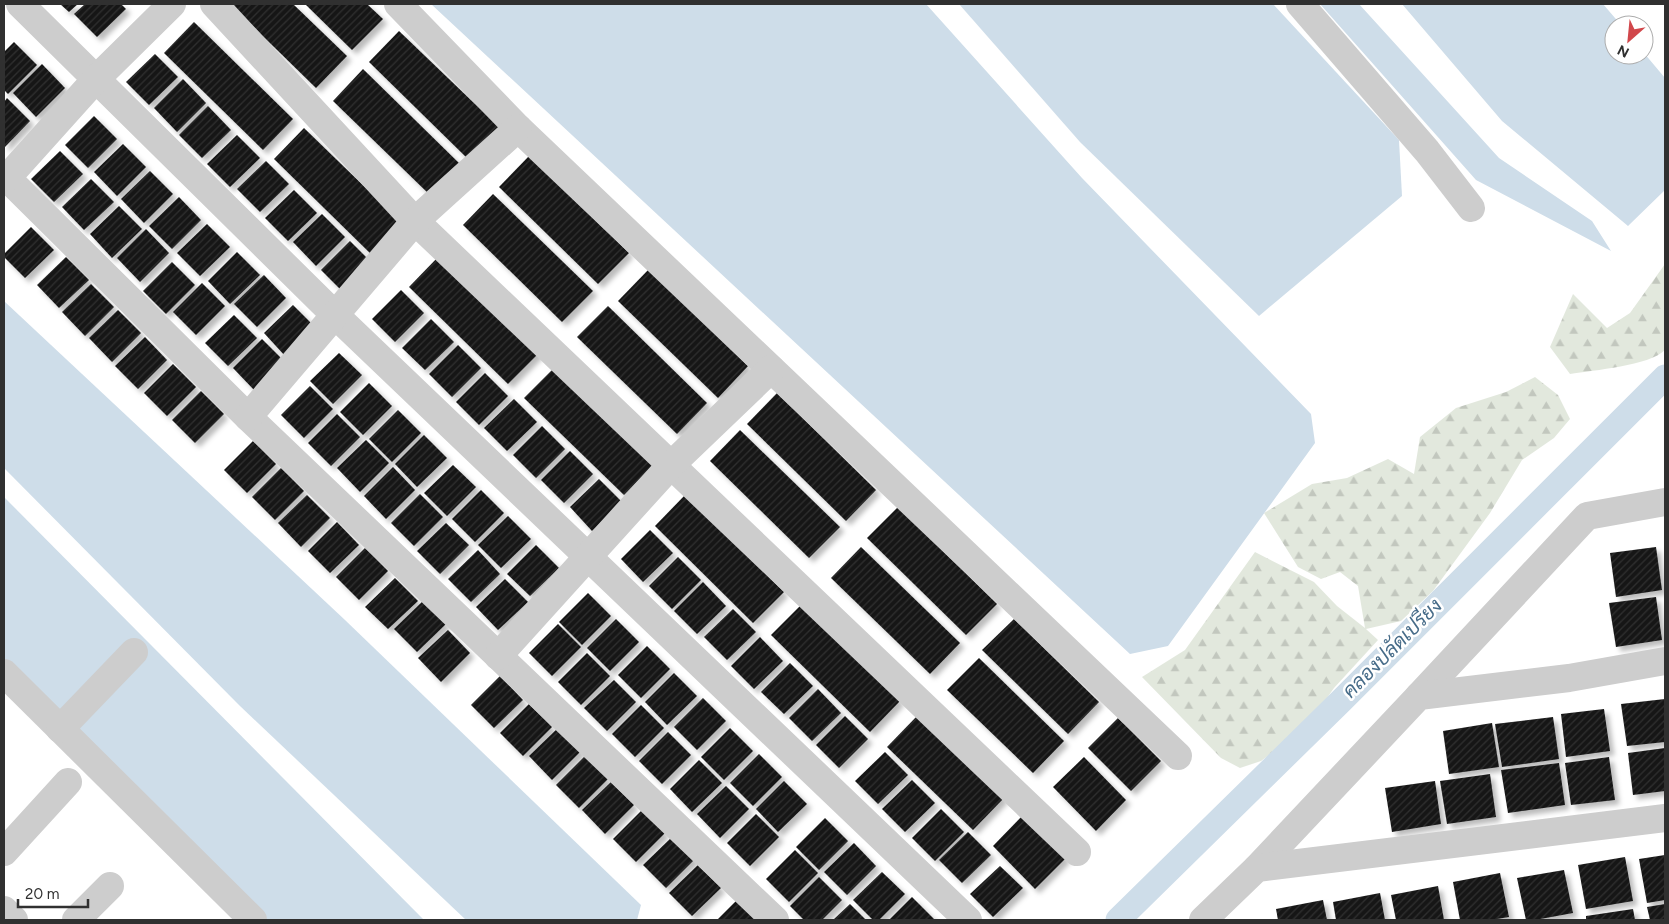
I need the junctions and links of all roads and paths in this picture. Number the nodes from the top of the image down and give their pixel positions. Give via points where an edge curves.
1 (20, 4) edge
2 (172, 4) edge
3 (214, 4) edge
4 (398, 4) edge
5 (1300, 4) edge
6 (96, 78) junction
7 (518, 128) junction
8 (6, 176) edge
9 (1471, 208) dead end
10 (415, 221) junction
11 (334, 314) junction
12 (771, 369) junction
13 (248, 416) junction
14 (671, 465) junction
15 (1665, 502) edge
16 (587, 556) junction
17 (134, 652) dead end
18 (498, 656) junction
19 (1665, 661) edge
20 (4, 673) edge
21 (1419, 696) junction
22 (60, 729) junction
23 (1178, 756) dead end
24 (68, 782) dead end
25 (1665, 818) edge
26 (4, 852) edge
27 (1077, 852) dead end
28 (1258, 868) junction
29 (110, 886) dead end
30 (4, 910) edge
31 (14, 920) edge
32 (76, 920) edge
33 (253, 920) edge
34 (774, 920) edge
35 (968, 920) edge
36 (1203, 920) edge

1 - 6 street
2 - 6 street
3 - 10 street
4 - 7 street
5 - 9 street via 1427,151
6 - 8 street
6 - 11 street
7 - 10 street
7 - 12 street
8 - 13 street
10 - 11 street
10 - 14 street
11 - 13 street
11 - 16 street
12 - 14 street
12 - 23 street
13 - 18 street
14 - 16 street
14 - 27 street
15 - 21 street via 1587,516
16 - 18 street
16 - 35 street
17 - 22 street
18 - 34 street
19 - 21 street via 1569,678
20 - 22 street
21 - 28 street
22 - 33 street
24 - 26 street
25 - 28 street
28 - 36 street
29 - 32 street
30 - 31 street

